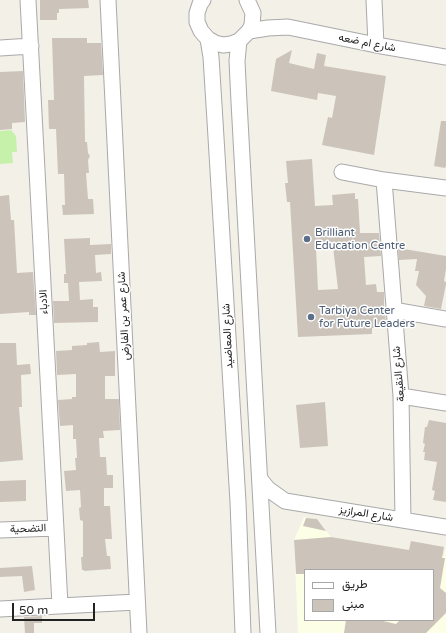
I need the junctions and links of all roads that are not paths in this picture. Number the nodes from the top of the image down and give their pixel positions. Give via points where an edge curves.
1 (28, 0) edge
2 (108, 0) edge
3 (203, 0) edge
4 (374, 0) edge
5 (250, 4) edge
6 (288, 27) junction
7 (244, 36) junction
8 (208, 39) junction
9 (376, 45) junction
10 (31, 46) junction
11 (0, 48) edge
12 (446, 57) edge
13 (342, 172) dead end
14 (384, 180) junction
15 (446, 188) edge
16 (393, 310) junction
17 (446, 319) edge
18 (401, 396) junction
19 (446, 404) edge
20 (260, 479) junction
21 (285, 502) junction
22 (262, 520) junction
23 (402, 520) junction
24 (446, 527) edge
25 (56, 528) junction
26 (0, 530) edge
27 (137, 602) junction
28 (60, 605) junction
29 (0, 608) edge
30 (139, 633) edge
31 (243, 633) edge
32 (268, 633) edge

1 - 10 street, الادباء
2 - 27 street, شارع عمر بن الفارض
3 - 8 street via 197,13 198,22
4 - 9 street
5 - 6 street, شارع ام ضعه via 264,16
5 - 7 street via 253,19
6 - 7 street, شارع ام ضعه via 268,28
6 - 9 street, شارع ام ضعه
7 - 8 street, شارع ام ضعه via 232,44 223,45
7 - 20 street via 237,61
8 - 31 street, شارع المعاضيد via 238,502
9 - 12 street, شارع ام ضعه
10 - 11 street
10 - 25 street, الادباء
13 - 14 street
14 - 15 street
14 - 16 street, شارع النقيعة
16 - 17 street
16 - 18 street, شارع النقيعة
18 - 19 street
18 - 23 street, شارع النقيعة
20 - 21 street, شارع المرازيز
20 - 22 street
21 - 22 street via 272,509
21 - 23 street, شارع المرازيز
22 - 32 street
23 - 24 street, شارع المرازيز
25 - 26 street, التضحية
25 - 28 street, الادباء
27 - 28 street
27 - 30 street, شارع عمر بن الفارض
28 - 29 street

